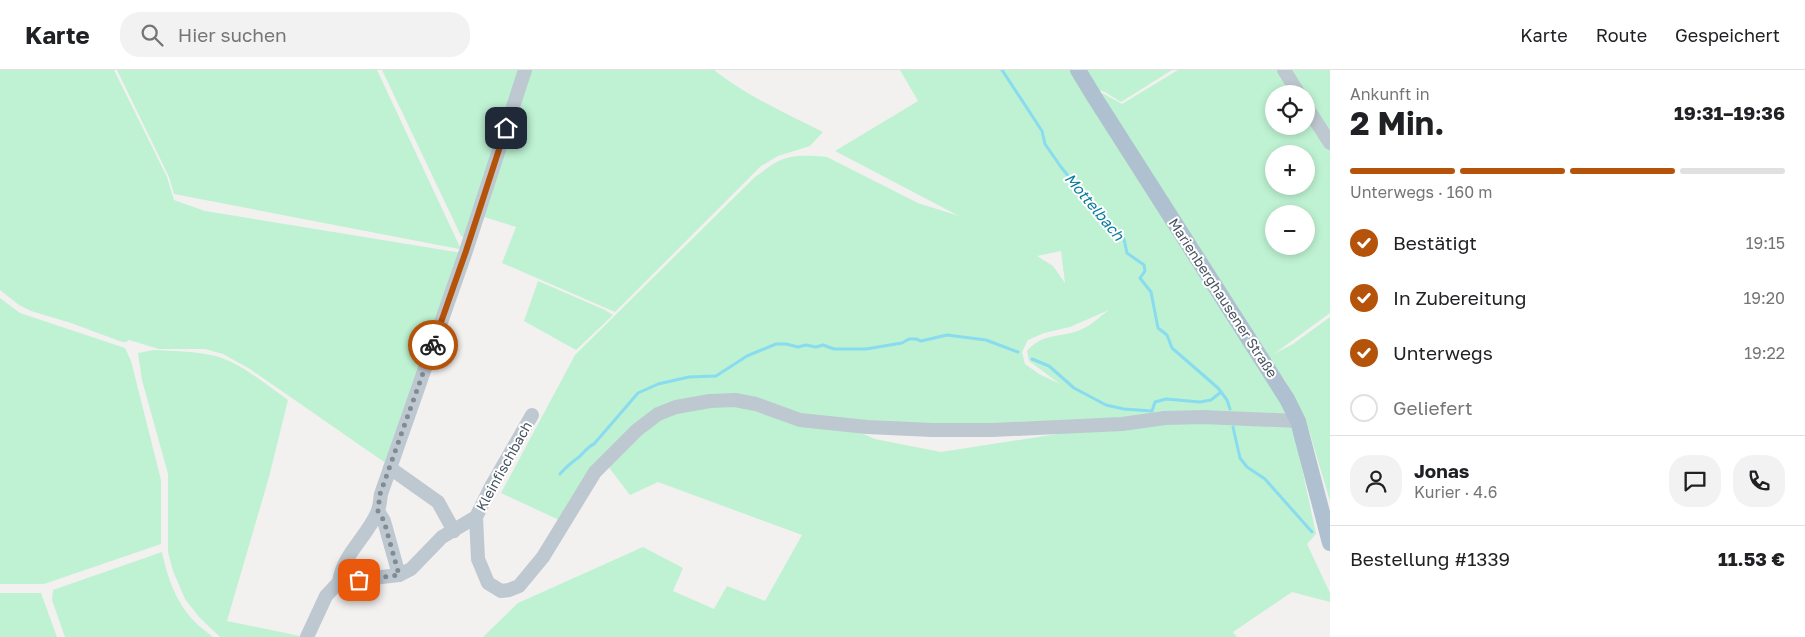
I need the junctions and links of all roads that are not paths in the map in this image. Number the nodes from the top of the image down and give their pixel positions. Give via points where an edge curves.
1 (525, 70) edge
2 (1078, 70) edge
3 (1284, 70) edge
4 (1293, 85) edge
5 (1315, 120) edge
6 (1330, 144) edge
7 (532, 415) dead end
8 (1298, 421) junction
9 (390, 468) junction
10 (378, 511) junction
11 (476, 518) junction
12 (454, 531) junction
13 (1330, 543) edge
14 (399, 575) junction
15 (340, 582) junction
16 (307, 637) edge

1 - 9 street
2 - 8 main road, Marienberghausener Straße
3 - 4 street
5 - 6 street
7 - 11 street, Kleinfischbach
8 - 11 street, Kleinfischbach via 1203,417 1122,424 932,430 800,420 756,404 735,400 710,401 658,414 637,430 595,472 543,557 519,586 501,591 488,583 478,559
8 - 13 main road, Marienberghausener Straße
9 - 10 street via 380,494
9 - 12 street via 438,502
10 - 14 street via 384,521
10 - 15 street via 341,571
11 - 12 street, Kleinfischbach
12 - 14 street, Kleinfischbach via 442,537 411,569
14 - 15 street, Kleinfischbach
15 - 16 street via 326,596

